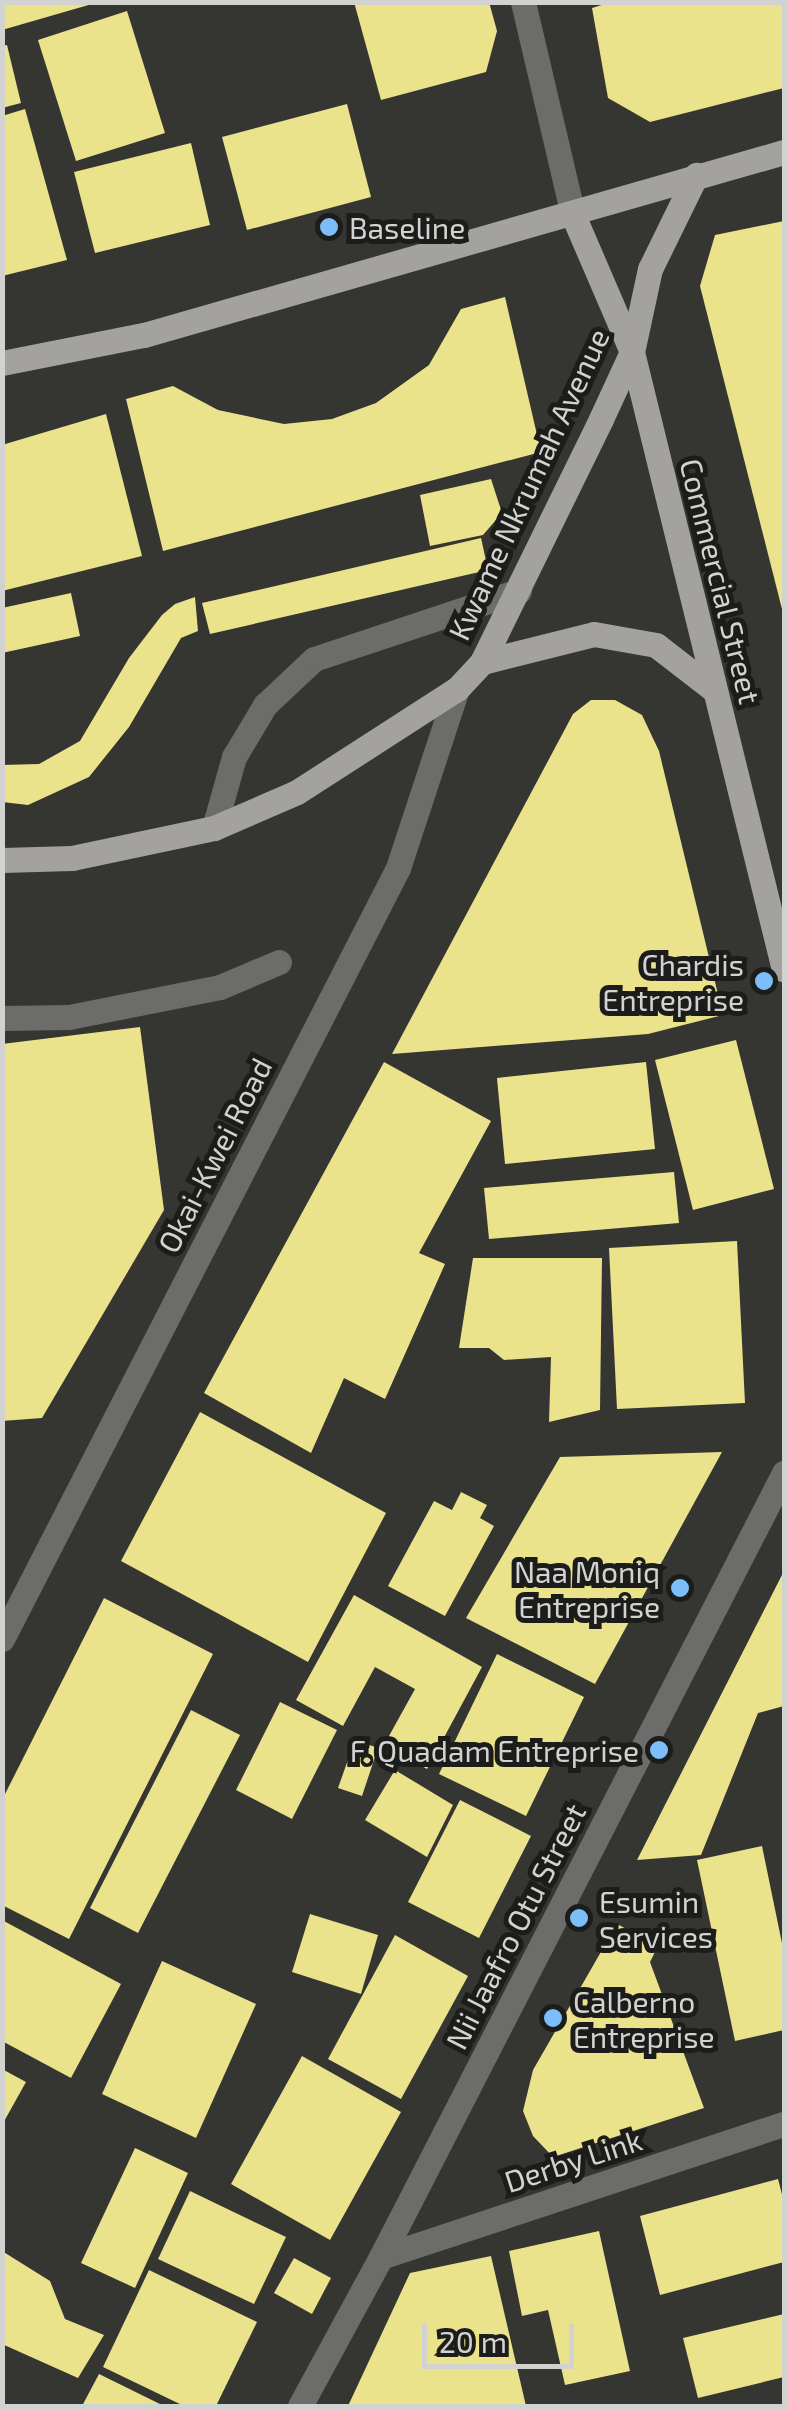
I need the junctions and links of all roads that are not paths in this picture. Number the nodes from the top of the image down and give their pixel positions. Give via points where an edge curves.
1 (522, 2) edge
2 (784, 152) edge
3 (696, 175) junction
4 (573, 215) junction
5 (632, 352) junction
6 (2, 364) edge
7 (519, 591) junction
8 (482, 662) junction
9 (457, 689) junction
10 (713, 689) junction
11 (214, 828) junction
12 (2, 860) edge
13 (278, 962) dead end
14 (784, 970) edge
15 (2, 1018) edge
16 (784, 1472) edge
17 (2, 1639) edge
18 (784, 2124) edge
19 (382, 2257) junction
20 (300, 2406) edge

1 - 4 street
2 - 3 main road
3 - 4 main road
3 - 5 main road, Kwame Nkrumah Avenue via 650,269
4 - 5 main road, Commercial Street
4 - 6 main road via 144,335
5 - 7 main road, Kwame Nkrumah Avenue
5 - 10 main road, Commercial Street
7 - 8 main road, Kwame Nkrumah Avenue
7 - 11 street via 314,659 265,706 234,756
8 - 9 main road, Kwame Nkrumah Avenue
8 - 10 main road via 594,634 656,645
9 - 11 main road, Kwame Nkrumah Avenue via 297,792
9 - 17 street, Okai-Kwei Road via 398,868
10 - 14 main road, Commercial Street
11 - 12 main road, Kwame Nkrumah Avenue via 72,858
13 - 15 street via 220,987 69,1016
16 - 19 street, Nii Jaafro Otu Street
18 - 19 street, Derby Link
19 - 20 street, Nii Jaafro Otu Street

